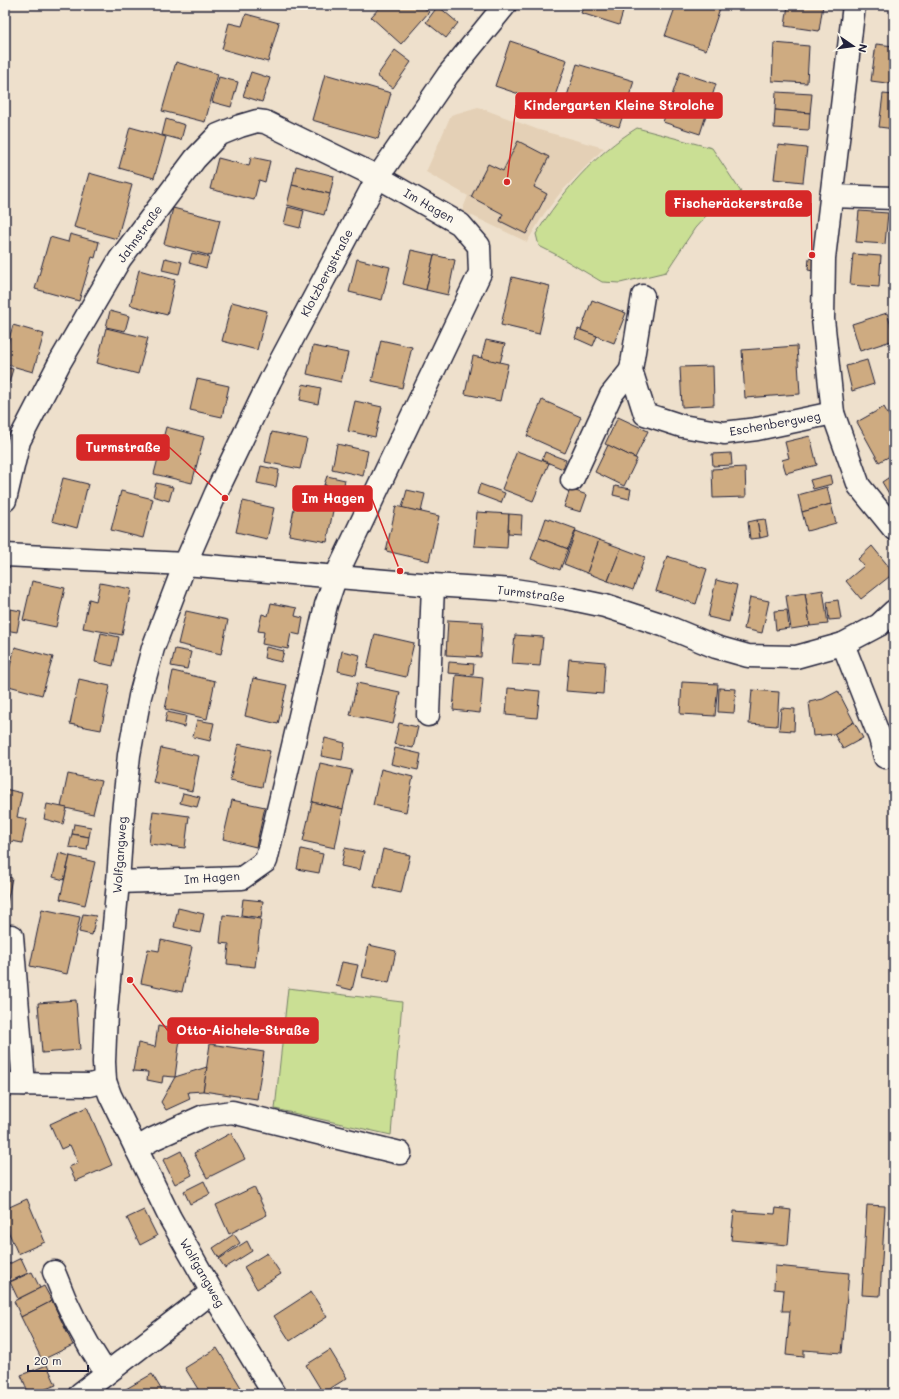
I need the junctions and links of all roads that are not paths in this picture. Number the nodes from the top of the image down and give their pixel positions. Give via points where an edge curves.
1 (505, 5) edge
2 (854, 5) edge
3 (378, 177) junction
4 (831, 196) junction
5 (894, 198) edge
6 (643, 296) dead end
7 (631, 370) junction
8 (833, 413) junction
9 (572, 480) dead end
10 (5, 500) edge
11 (894, 529) edge
12 (5, 555) edge
13 (185, 564) junction
14 (336, 576) junction
15 (433, 585) junction
16 (894, 611) edge
17 (842, 644) junction
18 (428, 715) dead end
19 (885, 757) dead end
20 (118, 882) junction
21 (12, 936) dead end
22 (105, 1081) junction
23 (15, 1084) edge
24 (136, 1149) junction
25 (400, 1153) dead end
26 (54, 1272) dead end
27 (212, 1292) junction
28 (106, 1373) junction
29 (80, 1394) edge
30 (274, 1394) edge

1 - 3 street, Klotzbergstraße via 448,75
2 - 4 street
3 - 10 street, Jahnstraße via 265,122 257,121 218,135 195,159 120,259 60,362 20,441
3 - 13 street, Klotzbergstraße via 270,381
3 - 14 street, Im Hagen via 460,224 479,246 480,273
4 - 5 street
4 - 8 street via 824,258 823,319
6 - 7 street, Eschenbergweg
7 - 8 street, Eschenbergweg via 645,414 682,426 724,433 757,429
7 - 9 street, Eschenbergweg via 611,395
8 - 11 street via 859,486
12 - 13 street, Turmstraße
13 - 14 street, Turmstraße
13 - 20 street, Wolfgangweg via 153,648 140,696 129,755
14 - 15 street, Turmstraße
14 - 20 street, Im Hagen via 326,605 266,861 242,878
15 - 17 street, Turmstraße via 514,590 605,606 664,625 716,647 748,656 796,657
15 - 18 street
16 - 17 street, Turmstraße via 879,626
17 - 19 street via 880,738
20 - 22 street, Wolfgangweg via 106,1012
21 - 23 street
22 - 23 street via 90,1085
22 - 24 street, Wolfgangweg
24 - 25 street via 204,1116 232,1112
24 - 27 street, Wolfgangweg via 170,1218
26 - 28 street via 65,1302
27 - 28 street
27 - 30 street, Wolfgangweg
28 - 29 street

